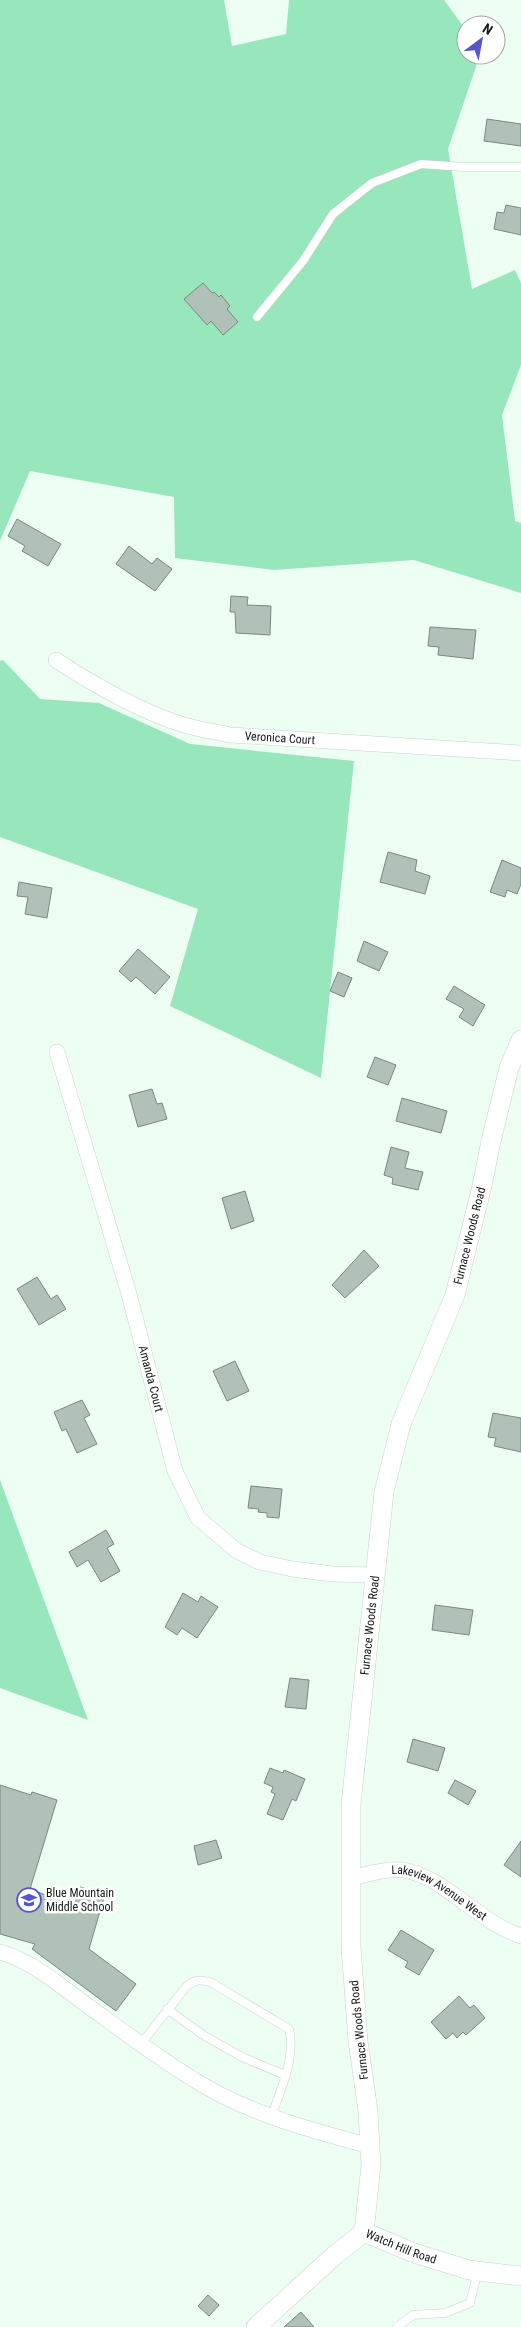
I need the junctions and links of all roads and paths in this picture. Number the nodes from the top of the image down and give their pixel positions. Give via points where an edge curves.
1 (521, 167) edge
2 (258, 317) dead end
3 (56, 660) dead end
4 (521, 753) edge
5 (521, 1040) edge
6 (57, 1052) dead end
7 (374, 1575) junction
8 (351, 1878) junction
9 (521, 1936) edge
10 (0, 1952) edge
11 (167, 2009) junction
12 (140, 2045) junction
13 (285, 2075) junction
14 (272, 2115) junction
15 (370, 2146) junction
16 (364, 2232) junction
17 (478, 2271) junction
18 (521, 2276) edge
19 (256, 2327) edge
20 (397, 2327) edge

1 - 2 lane via 421,164 372,184 333,214 303,261
3 - 4 street, Veronica Court via 157,716 230,735
5 - 7 street, Furnace Woods Road via 509,1068 456,1295 401,1424 384,1492
6 - 7 street, Amanda Court via 129,1294 175,1471 198,1518 237,1551 260,1562 333,1574
7 - 8 street, Furnace Woods Road via 351,1804
8 - 9 street, Lakeview Avenue West via 407,1871 444,1889 485,1919
8 - 15 street, Furnace Woods Road via 358,2041
10 - 12 street via 40,1971
11 - 12 lane
11 - 13 lane via 242,2057
11 - 13 lane via 193,1981 212,1983 289,2029 293,2044
12 - 14 street via 194,2080 230,2099
13 - 14 lane
14 - 15 street via 310,2130
15 - 16 street, Furnace Woods Road
16 - 17 street, Watch Hill Road via 414,2253
16 - 19 street, Watch Hill Road
17 - 18 street, Watch Hill Road
17 - 20 lane via 470,2303 445,2312 412,2316

